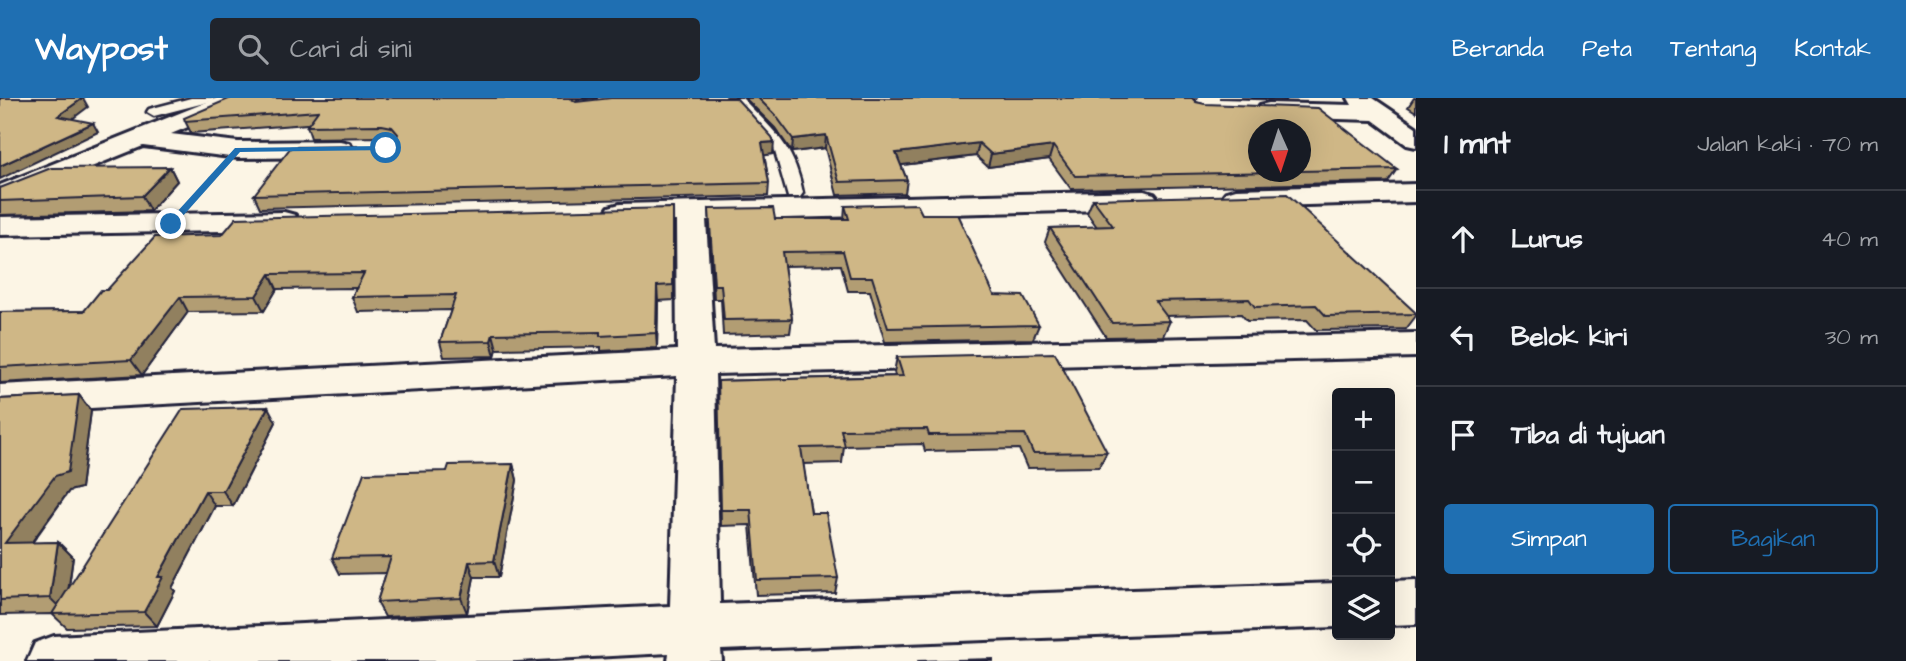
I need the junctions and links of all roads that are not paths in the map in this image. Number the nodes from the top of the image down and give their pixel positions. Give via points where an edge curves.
1 (207, 98) edge
2 (238, 98) edge
3 (734, 98) edge
4 (1357, 98) edge
5 (1241, 109) edge
6 (154, 112) dead end
7 (1379, 113) junction
8 (139, 138) junction
9 (1416, 139) edge
10 (359, 149) edge
11 (794, 193) dead end
12 (1416, 194) edge
13 (0, 195) edge
14 (1210, 199) edge
15 (1168, 200) edge
16 (691, 212) junction
17 (595, 214) edge
18 (308, 221) edge
19 (0, 226) edge
20 (1416, 345) edge
21 (696, 362) junction
22 (0, 399) edge
23 (1416, 602) edge
24 (1395, 603) edge
25 (1332, 605) edge
26 (695, 644) edge
27 (54, 661) edge

1 - 6 lane
2 - 8 street
3 - 11 lane via 782,145
4 - 7 street
5 - 7 street
7 - 9 street
8 - 10 street via 238,150
8 - 13 street
12 - 14 street
15 - 16 street
16 - 17 street
16 - 21 street
18 - 19 street
20 - 21 street
21 - 22 street
21 - 26 street
23 - 24 street
25 - 26 street
26 - 27 street

